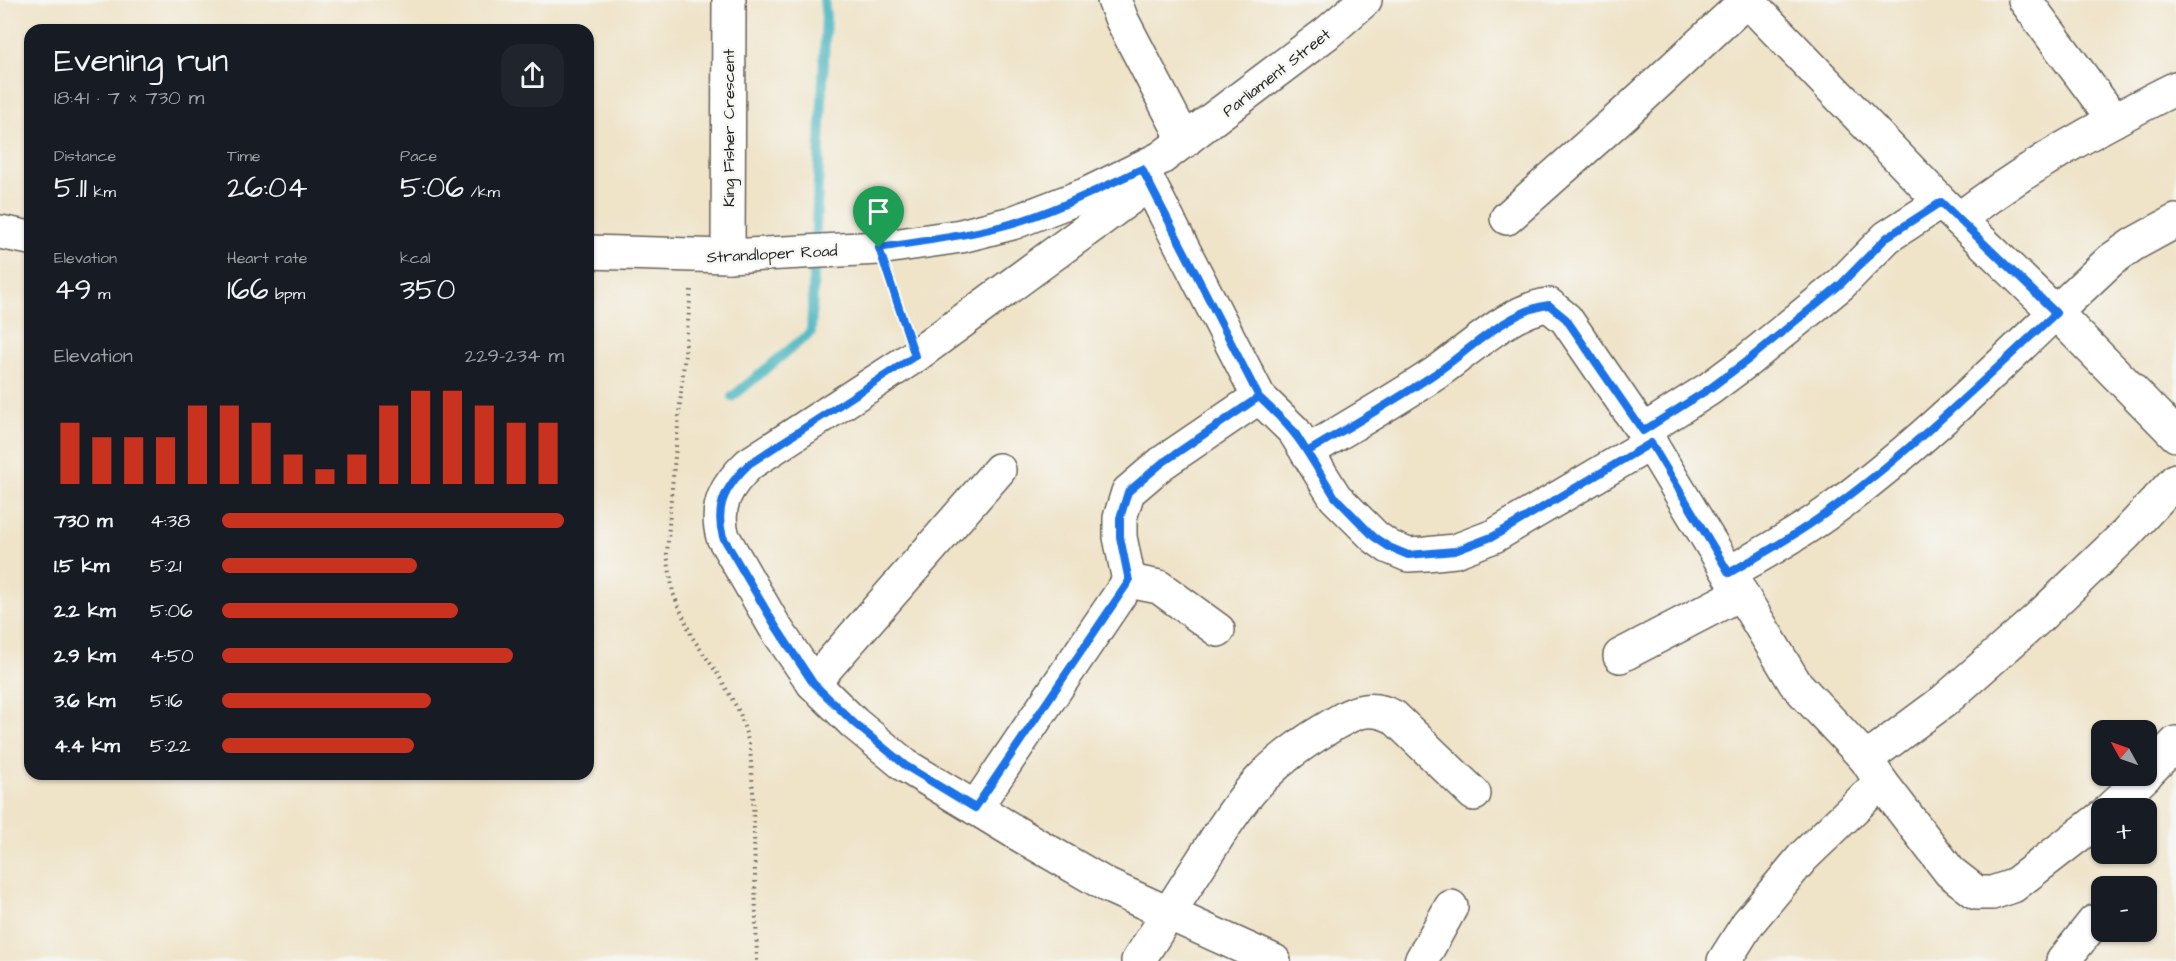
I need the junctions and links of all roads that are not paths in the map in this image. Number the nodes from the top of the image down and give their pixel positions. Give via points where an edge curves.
1 (729, 0) edge
2 (1114, 0) edge
3 (1365, 0) edge
4 (1747, 0) edge
5 (2025, 0) edge
6 (2176, 88) edge
7 (2114, 120) junction
8 (1185, 141) junction
9 (1145, 176) junction
10 (1950, 210) junction
11 (1507, 218) dead end
12 (2176, 221) edge
13 (0, 232) edge
14 (24, 237) edge
15 (594, 252) edge
16 (728, 256) junction
17 (2056, 313) junction
18 (1259, 397) junction
19 (2176, 435) edge
20 (1647, 437) junction
21 (1307, 452) junction
22 (999, 470) dead end
23 (2176, 480) edge
24 (1129, 581) junction
25 (1735, 583) junction
26 (1218, 630) dead end
27 (1620, 656) dead end
28 (813, 683) junction
29 (2176, 742) edge
30 (2157, 763) edge
31 (1873, 771) junction
32 (2134, 786) edge
33 (1474, 794) dead end
34 (2122, 798) edge
35 (975, 808) junction
36 (2091, 826) edge
37 (1451, 907) dead end
38 (1169, 913) junction
39 (2091, 926) edge
40 (1138, 961) edge
41 (1275, 961) edge
42 (1421, 961) edge
43 (1724, 961) edge
44 (2063, 961) edge

1 - 16 street, King Fisher Crescent
2 - 8 street
3 - 8 street, Parliament Street
4 - 10 street
4 - 11 street
5 - 7 street
6 - 7 street
7 - 10 street
8 - 9 street, Strandloper Road
9 - 16 street, Strandloper Road via 1012,223 961,236 879,248
9 - 18 street
9 - 28 street via 915,356 765,452 735,477 726,491 718,521 723,537 790,652
10 - 17 street
10 - 20 street via 1887,237 1841,284
12 - 17 street via 2111,260
13 - 14 street
15 - 16 street, Strandloper Road
17 - 19 street
17 - 25 street via 1874,476 1778,545
18 - 21 street via 1294,431
18 - 24 street via 1162,463 1128,492 1120,518 1120,537
20 - 21 street via 1494,536 1455,551 1408,555 1374,537 1335,497
20 - 21 street via 1566,319 1549,305 1511,319 1436,373
20 - 25 street
22 - 28 street
23 - 31 street via 2126,534
24 - 26 street via 1158,587
24 - 35 street
25 - 27 street
25 - 31 street via 1795,682
28 - 35 street via 906,766
29 - 30 street
31 - 36 street via 1950,872 1977,893 2013,886
31 - 43 street via 1748,923
32 - 34 street
33 - 38 street via 1394,717 1381,710 1363,710 1299,746 1251,789
35 - 38 street via 1108,886
37 - 42 street
38 - 40 street
38 - 41 street
39 - 44 street

